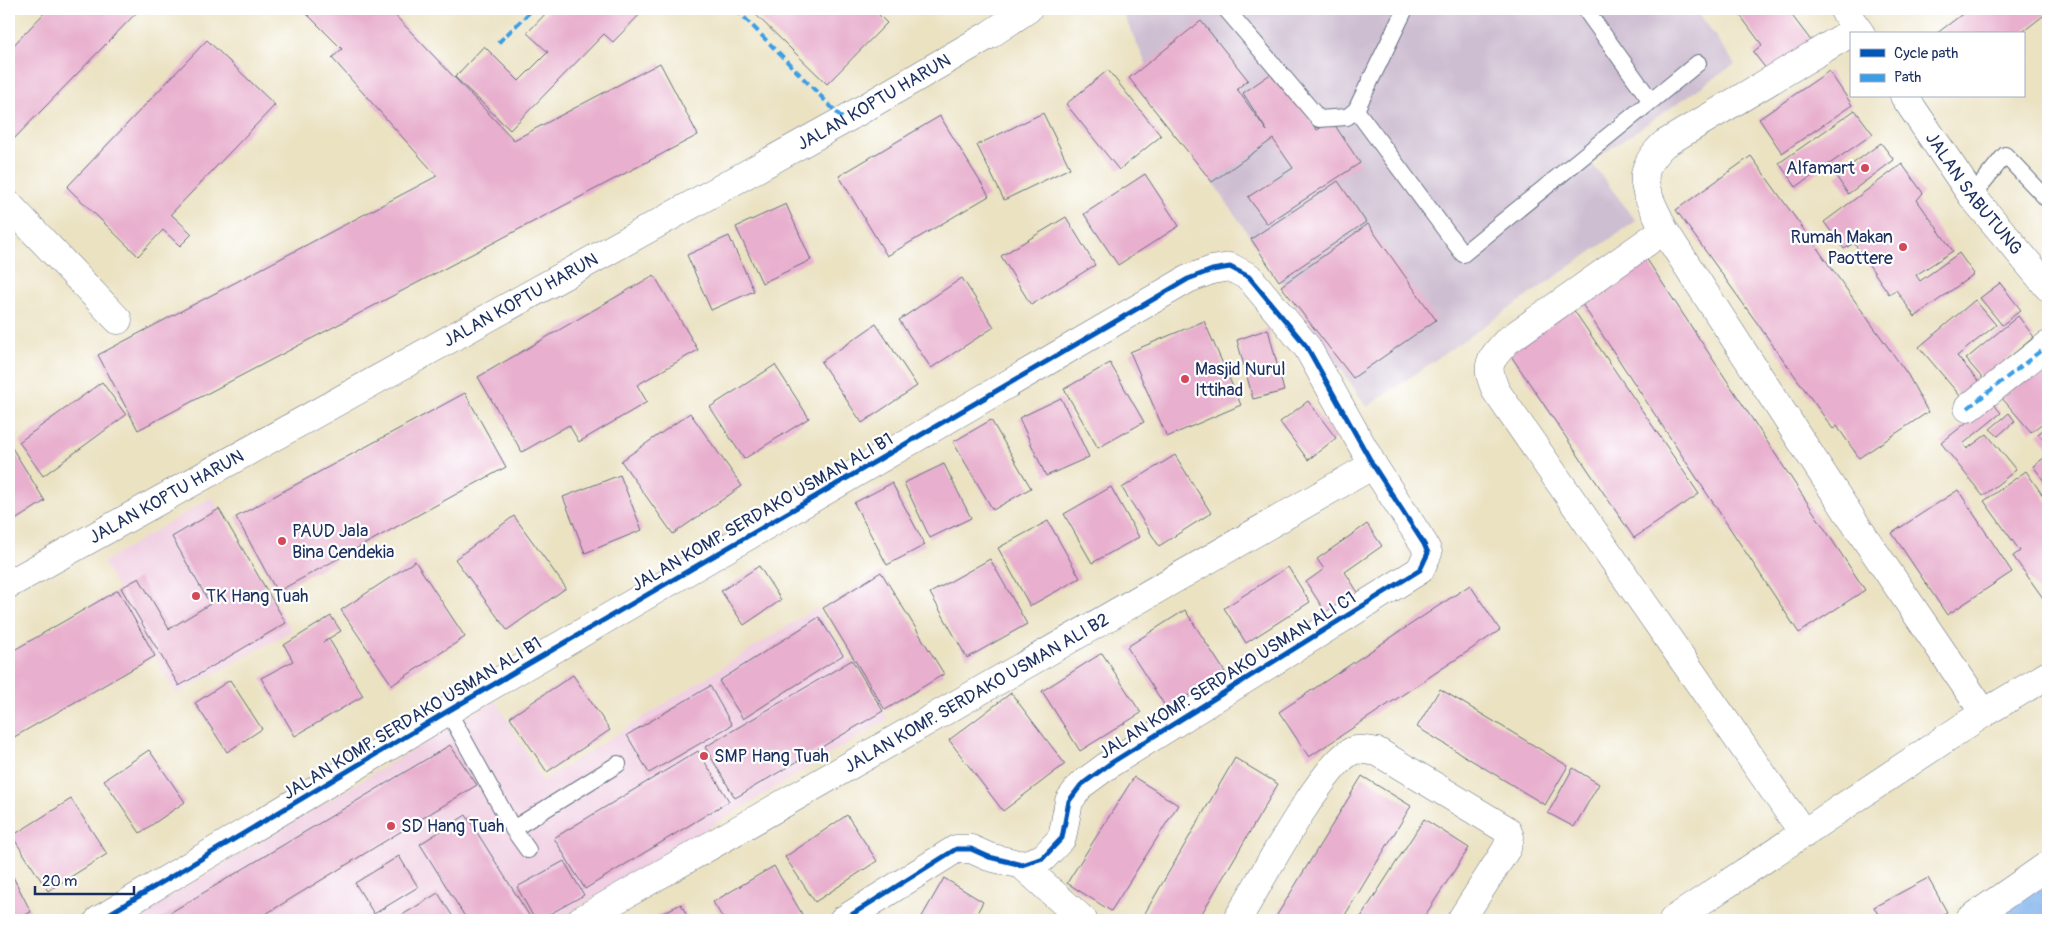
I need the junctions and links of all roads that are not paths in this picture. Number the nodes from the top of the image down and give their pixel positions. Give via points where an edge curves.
1 (1028, 9) edge
2 (1226, 9) edge
3 (1405, 9) edge
4 (1585, 9) edge
5 (1853, 24) edge
6 (1698, 63) dead end
7 (1905, 98) edge
8 (1651, 101) junction
9 (1356, 110) junction
10 (1972, 196) junction
11 (2048, 200) edge
12 (9, 205) edge
13 (1664, 230) junction
14 (2048, 287) edge
15 (118, 320) dead end
16 (2048, 345) edge
17 (1968, 408) dead end
18 (1373, 465) junction
19 (9, 584) edge
20 (2048, 675) edge
21 (448, 711) junction
22 (1984, 713) junction
23 (618, 764) dead end
24 (513, 829) junction
25 (1804, 834) junction
26 (528, 850) dead end
27 (1022, 865) junction
28 (2048, 865) edge
29 (99, 920) edge
30 (581, 920) edge
31 (843, 920) edge
32 (1084, 920) edge
33 (1238, 920) edge
34 (1461, 920) edge
35 (1673, 920) edge
36 (1969, 920) edge

1 - 19 street, JALAN KOPTU HARUN via 844,120
2 - 9 lane via 1319,119 1342,118
3 - 9 lane
4 - 8 lane
5 - 13 street via 1664,144 1651,156 1644,171 1644,183
6 - 8 lane
7 - 10 street, JALAN SABUTUNG
8 - 9 lane via 1464,254
10 - 11 lane via 2005,155
10 - 14 street, JALAN SABUTUNG
12 - 15 street
13 - 22 street via 1850,516
13 - 25 street via 1506,341 1491,362 1488,373 1496,391
16 - 17 street
18 - 21 street, JALAN KOMP. SERDAKO USMAN ALI B1 via 1307,347 1276,308 1249,277 1230,267 1212,270 1188,278
18 - 27 street, JALAN KOMP. SERDAKO USMAN ALI C1 via 1424,544 1428,553 1420,570 1111,762 1081,785 1069,801 1062,838 1043,858
18 - 30 street, JALAN KOMP. SERDAKO USMAN ALI B2
20 - 22 street
21 - 24 lane
21 - 29 street, JALAN KOMP. SERDAKO USMAN ALI B1
22 - 25 street
23 - 24 lane
24 - 26 lane
25 - 35 street
27 - 31 street via 989,857 971,848 956,849
27 - 32 street
28 - 36 street
33 - 34 street via 1316,790 1338,761 1353,750 1378,752 1507,830 1510,837 1507,848

